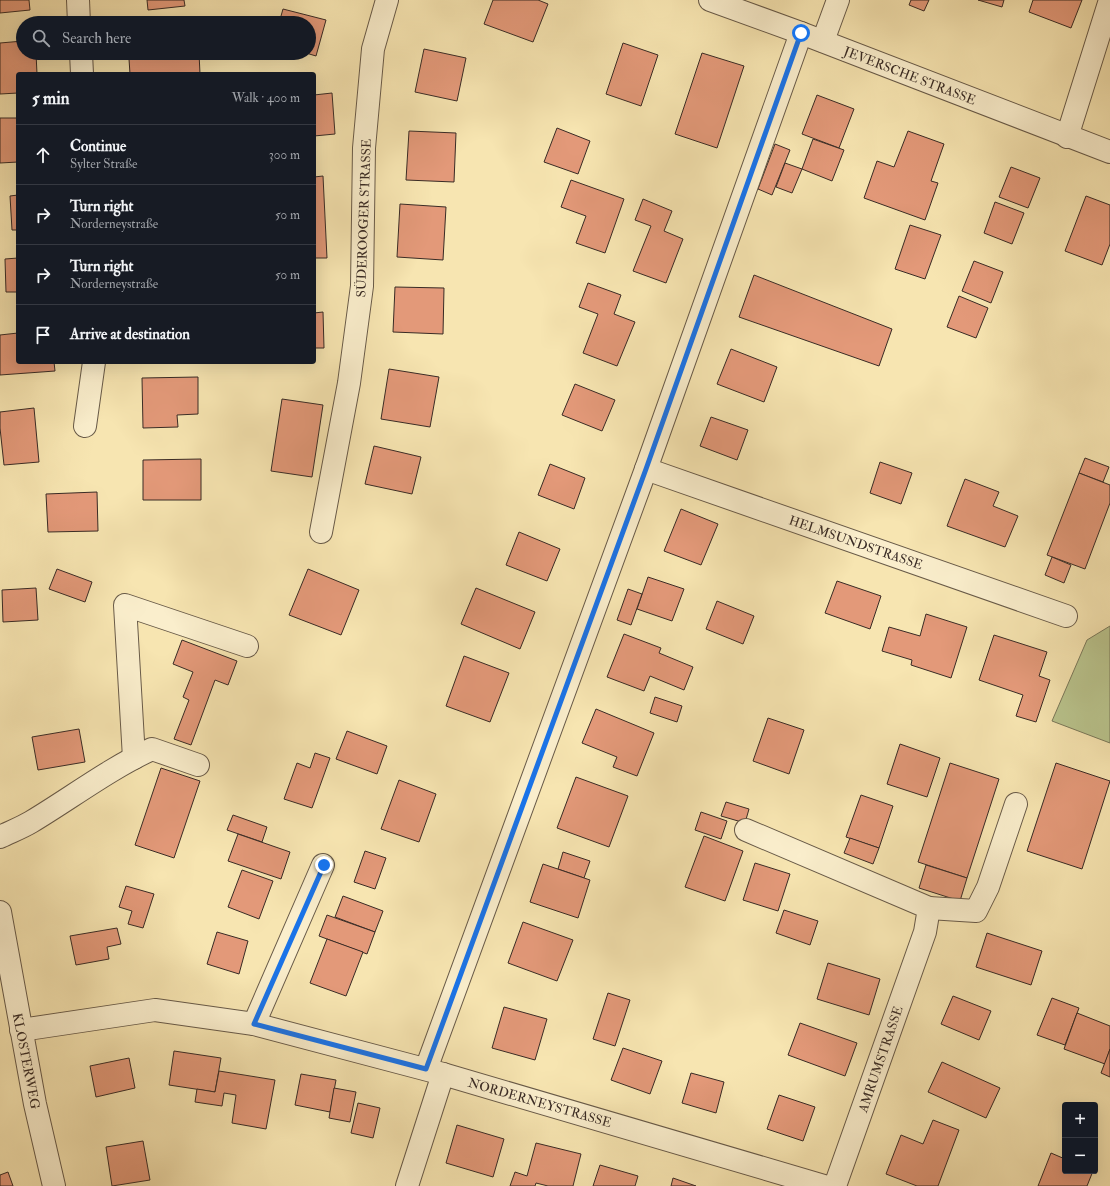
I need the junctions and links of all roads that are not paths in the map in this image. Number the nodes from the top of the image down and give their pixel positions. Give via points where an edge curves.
1 (78, 0) edge
2 (388, 0) edge
3 (710, 0) edge
4 (838, 0) edge
5 (1110, 0) edge
6 (79, 16) edge
7 (801, 33) junction
8 (823, 41) junction
9 (81, 60) edge
10 (82, 72) edge
11 (1067, 137) junction
12 (1110, 152) edge
13 (94, 364) edge
14 (85, 426) dead end
15 (646, 469) junction
16 (321, 532) dead end
17 (1066, 616) dead end
18 (247, 646) dead end
19 (134, 758) junction
20 (198, 766) dead end
21 (1016, 804) dead end
22 (746, 830) dead end
23 (0, 837) edge
24 (324, 865) dead end
25 (929, 908) junction
26 (0, 912) edge
27 (254, 1024) junction
28 (21, 1030) junction
29 (435, 1071) junction
30 (54, 1186) edge
31 (407, 1186) edge
32 (824, 1186) edge
33 (835, 1186) edge

1 - 6 street
2 - 16 street, SÜDEROOGER STRASSE via 373,49 364,148 362,286 349,383
3 - 7 street, JEVERSCHE STRASSE
4 - 8 street
5 - 11 street
7 - 8 street, JEVERSCHE STRASSE
7 - 15 street
8 - 11 street, JEVERSCHE STRASSE
9 - 10 street
11 - 12 street, JEVERSCHE STRASSE
13 - 14 street
15 - 17 street, HELMSUNDSTRASSE
15 - 29 street
18 - 19 street via 125,605
19 - 20 street via 152,749
19 - 23 street via 29,823
21 - 25 street via 988,887 976,911
22 - 25 street
24 - 27 street
25 - 33 street, AMRUMSTRASSE via 925,932
26 - 28 street, KLOSTERWEG
27 - 28 street, NORDERNEYSTRASSE via 155,1010
27 - 29 street, NORDERNEYSTRASSE
28 - 30 street, KLOSTERWEG
29 - 31 street
29 - 32 street, NORDERNEYSTRASSE

